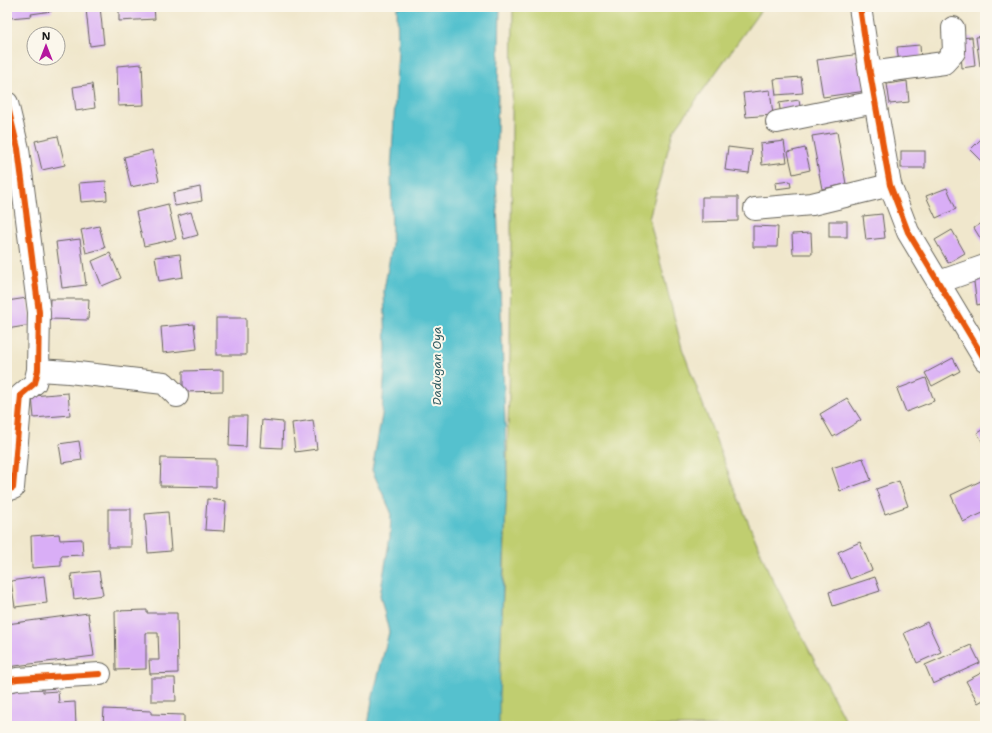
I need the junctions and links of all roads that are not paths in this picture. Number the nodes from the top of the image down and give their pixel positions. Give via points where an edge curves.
1 (860, 7) edge
2 (953, 28) dead end
3 (870, 73) junction
4 (875, 102) junction
5 (7, 103) edge
6 (777, 122) dead end
7 (890, 185) junction
8 (755, 209) dead end
9 (985, 266) edge
10 (939, 282) junction
11 (985, 360) edge
12 (38, 370) junction
13 (178, 396) dead end
14 (7, 490) edge
15 (100, 674) dead end
16 (7, 681) edge

1 - 3 street
2 - 3 street via 954,52 944,63
3 - 4 street
4 - 6 street
4 - 7 street
5 - 12 street via 18,149 39,312
7 - 8 street via 812,204
7 - 10 street via 908,232
9 - 10 street
10 - 11 street
12 - 13 street via 164,383
12 - 14 street via 35,383 21,395 13,488
15 - 16 street

